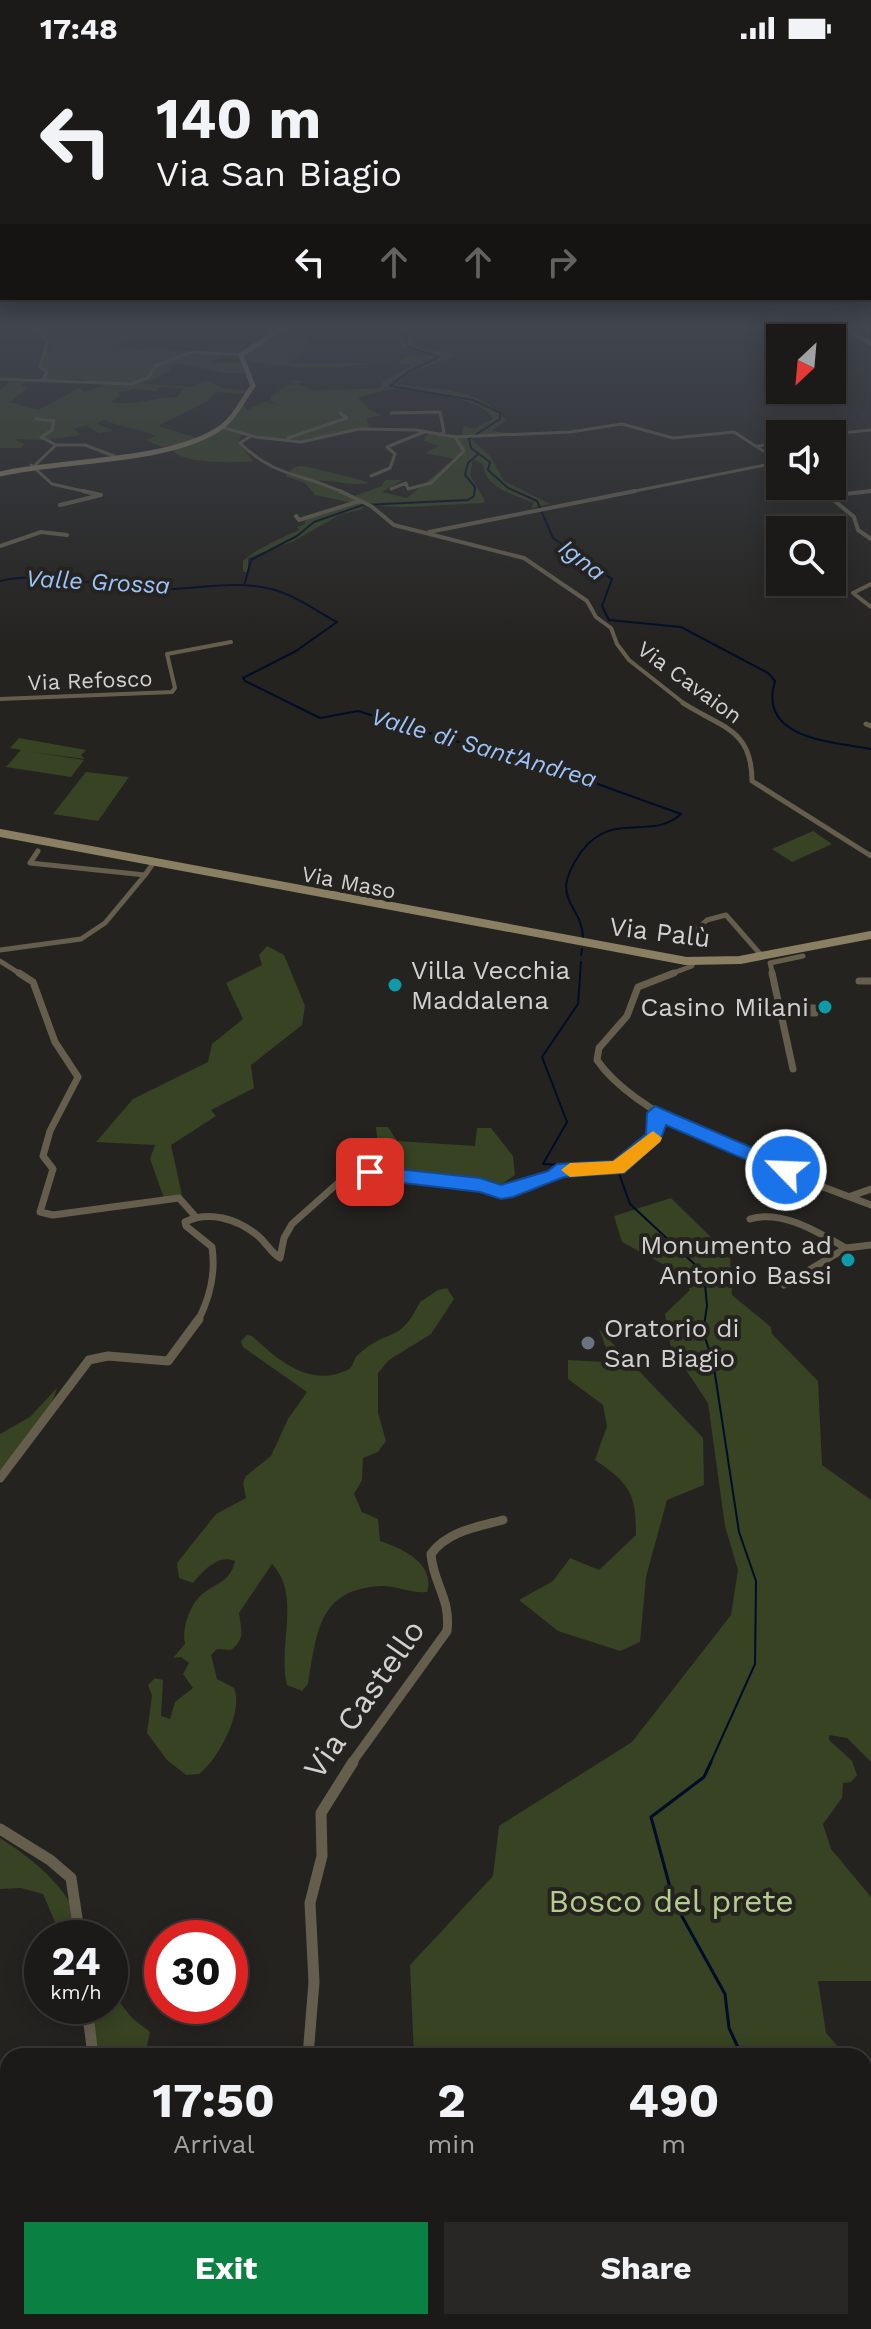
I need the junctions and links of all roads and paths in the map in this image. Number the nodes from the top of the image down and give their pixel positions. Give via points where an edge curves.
1 (49, 432) edge
2 (210, 432) edge
3 (238, 432) edge
4 (305, 432) edge
5 (346, 432) edge
6 (424, 432) joint
7 (444, 432) edge
8 (568, 432) edge
9 (651, 432) edge
10 (733, 432) edge
11 (734, 432) edge
12 (440, 435) junction
13 (251, 436) junction
14 (455, 437) junction
15 (282, 440) junction
16 (56, 445) junction
17 (766, 445) edge
18 (757, 446) junction
19 (766, 452) edge
20 (114, 456) junction
21 (33, 465) junction
22 (766, 465) edge
23 (0, 474) edge
24 (371, 476) dead end
25 (391, 489) dead end
26 (871, 491) edge
27 (846, 494) edge
28 (833, 500) edge
29 (364, 503) junction
30 (60, 505) dead end
31 (296, 516) dead end
32 (427, 533) junction
33 (67, 535) dead end
34 (871, 539) edge
35 (0, 546) edge
36 (871, 584) edge
37 (864, 602) junction
38 (853, 604) dead end
39 (871, 607) edge
40 (231, 642) dead end
41 (0, 699) edge
42 (1, 833) edge
43 (38, 851) dead end
44 (871, 856) edge
45 (154, 862) junction
46 (145, 875) junction
47 (698, 928) dead end
48 (538, 935) joint
49 (870, 935) edge
50 (0, 950) edge
51 (803, 950) junction
52 (761, 955) junction
53 (0, 961) edge
54 (693, 962) junction
55 (859, 981) dead end
56 (871, 981) edge
57 (793, 1069) dead end
58 (655, 1113) junction
59 (871, 1189) edge
60 (849, 1197) junction
61 (871, 1205) edge
62 (195, 1216) junction
63 (750, 1219) dead end
64 (871, 1245) edge
65 (846, 1248) junction
66 (784, 1285) dead end
67 (0, 1478) edge
68 (503, 1520) dead end
69 (0, 1829) edge
70 (77, 1920) edge
71 (89, 2024) edge
72 (92, 2048) edge
73 (309, 2048) edge

1 - 16 street via 41,437
2 - 20 main road via 189,442
3 - 13 street
4 - 15 street
5 - 15 street via 306,442
6 - 12 street
6 - 24 street via 387,447 395,454 390,468
7 - 12 street
8 - 14 street
9 - 10 street via 673,438
11 - 18 street
12 - 14 street
13 - 15 street
13 - 29 street via 240,443 260,463 318,480
14 - 25 street via 464,451 431,483 408,489 402,483
16 - 20 street via 85,445
16 - 21 street
17 - 18 street
18 - 19 street
20 - 21 main road
21 - 23 main road
21 - 30 street via 52,484 101,495
22 - 32 street
26 - 27 street
28 - 34 street
29 - 31 street via 299,520
29 - 32 street via 394,525
32 - 44 street, Via Cavaion via 524,558 590,604 631,662 746,743 752,781
33 - 35 street via 41,532
36 - 37 street via 854,591
37 - 38 street
37 - 39 street
40 - 41 street, Via Refosco via 167,654 172,692
42 - 45 main road, Via Maso
43 - 46 street via 30,863
45 - 46 street
45 - 48 main road, Via Maso
46 - 50 street via 93,936 62,945 13,944
47 - 52 street via 726,915
48 - 54 main road, Via Palù
49 - 51 main road, Via Palù
51 - 52 main road, Via Palù
51 - 57 street via 770,963
52 - 54 main road, Via Palù
53 - 62 street via 33,982 55,1042 78,1077 50,1131 43,1156 53,1169 40,1212 53,1215 179,1198
54 - 58 street via 638,987 626,1019 597,1050 607,1077
55 - 56 street
58 - 60 street
58 - 62 street via 654,1137 617,1168 557,1171 556,1176 513,1190 384,1173 347,1175 292,1224 282,1257 250,1230 216,1217
59 - 60 street
60 - 61 street
62 - 67 street via 186,1226 212,1247 213,1262 207,1299 191,1334 168,1361 108,1356 89,1360
63 - 65 street via 764,1215 788,1221
64 - 65 street
65 - 66 street
68 - 73 street, Via Castello via 449,1534 437,1543 431,1568 450,1622 447,1631 321,1813 322,1856 310,1903 314,1982
69 - 70 street via 71,1878
71 - 72 street

